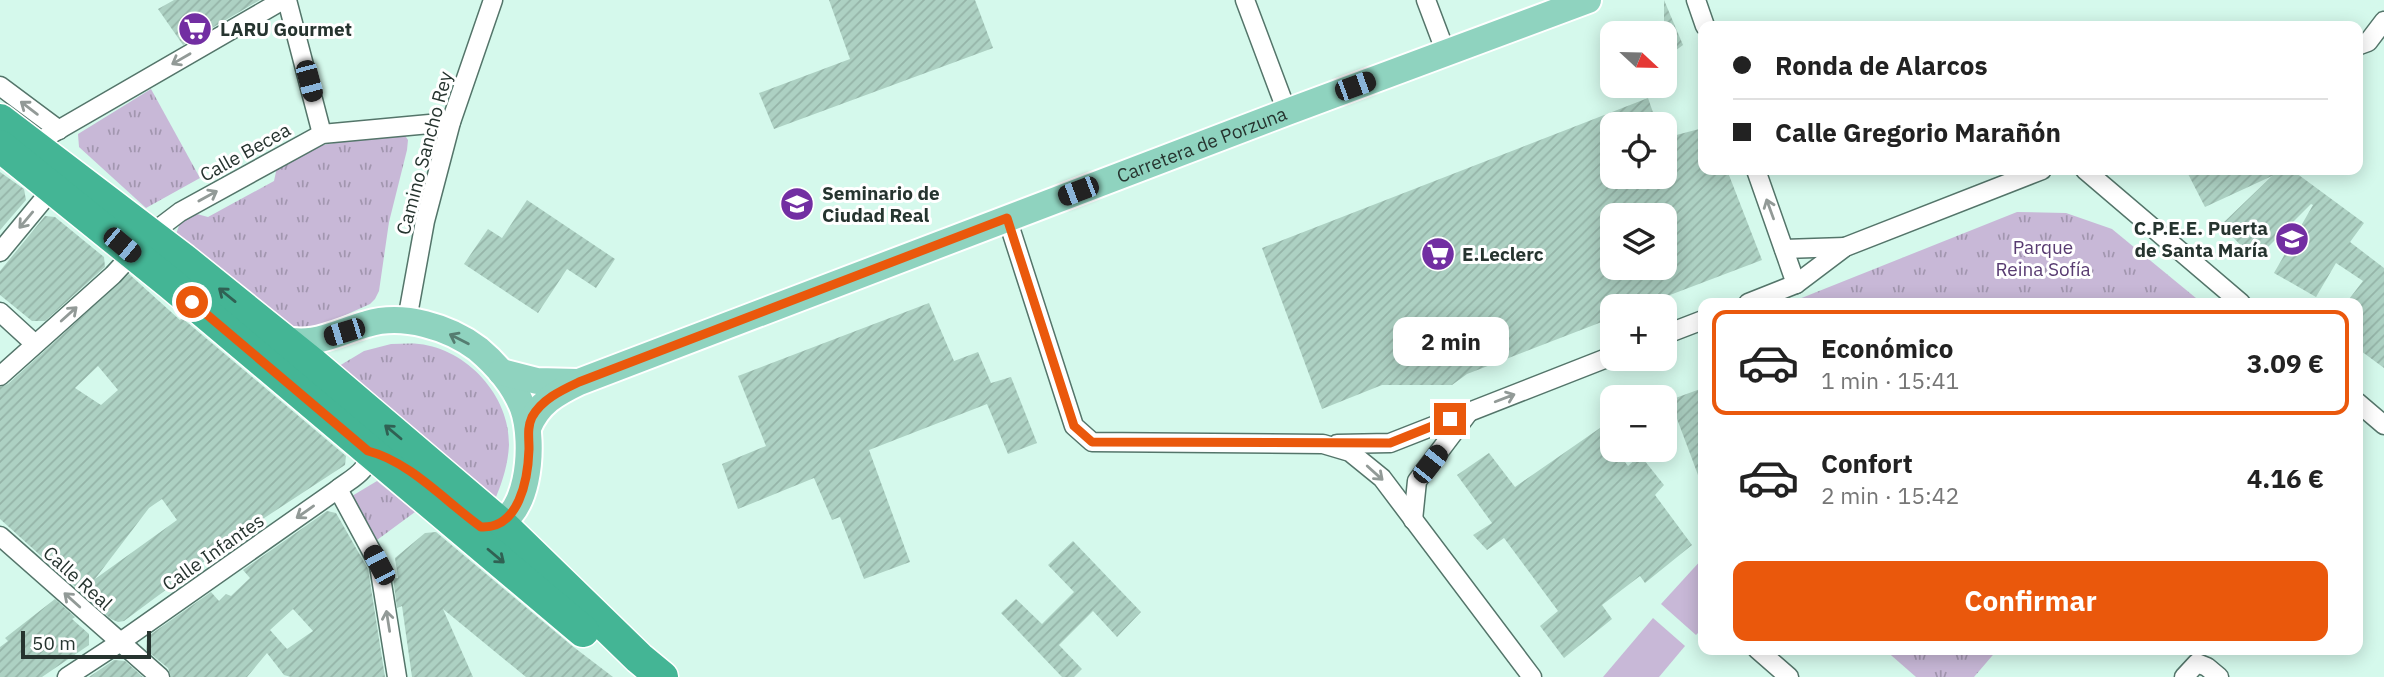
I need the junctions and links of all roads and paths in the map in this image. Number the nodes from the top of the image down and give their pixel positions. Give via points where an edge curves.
1 (285, 0) edge
2 (493, 0) edge
3 (1245, 0) edge
4 (1426, 0) edge
5 (1588, 0) edge
6 (1696, 0) edge
7 (1703, 21) edge
8 (2384, 21) edge
9 (2363, 44) edge
10 (1446, 53) junction
11 (0, 86) edge
12 (1287, 112) junction
13 (0, 120) edge
14 (450, 122) junction
15 (0, 132) edge
16 (323, 134) junction
17 (47, 137) junction
18 (0, 146) edge
19 (1758, 175) edge
20 (2029, 175) edge
21 (2091, 175) edge
22 (53, 188) junction
23 (95, 191) junction
24 (1007, 218) junction
25 (142, 244) junction
26 (1845, 247) junction
27 (1784, 249) junction
28 (0, 251) edge
29 (1796, 284) junction
30 (1761, 298) edge
31 (2235, 298) edge
32 (0, 312) edge
33 (407, 320) junction
34 (1698, 322) edge
35 (350, 330) junction
36 (1677, 330) edge
37 (280, 338) junction
38 (35, 344) junction
39 (1600, 361) edge
40 (313, 364) junction
41 (501, 372) junction
42 (0, 376) edge
43 (579, 382) junction
44 (311, 401) junction
45 (2363, 407) edge
46 (1469, 412) junction
47 (2384, 425) edge
48 (528, 428) junction
49 (1323, 444) junction
50 (368, 451) junction
51 (338, 489) junction
52 (522, 490) junction
53 (1413, 520) junction
54 (501, 524) junction
55 (0, 536) edge
56 (530, 552) junction
57 (119, 643) junction
58 (1764, 655) edge
59 (66, 677) edge
60 (160, 677) edge
61 (397, 677) edge
62 (637, 677) edge
63 (662, 677) edge
64 (1532, 677) edge
65 (1788, 677) edge
66 (2184, 677) edge
67 (2219, 677) edge

1 - 16 street
1 -> 17 street
2 - 14 street, Camino Sancho Rey
3 - 12 street
4 - 10 street
5 - 10 main road, Carretera de Porzuna
6 - 7 street
8 - 9 street
10 - 12 main road, Carretera de Porzuna
17 -> 11 street
12 - 24 main road, Carretera de Porzuna
13 - 17 highway
14 - 16 street, Calle Becea
14 - 33 street, Camino Sancho Rey
15 - 23 street via 62,179
25 -> 16 street, Calle Becea via 180,212
17 - 23 highway
18 - 22 highway
27 -> 19 street
20 - 26 street
21 - 31 street
22 - 25 highway
22 -> 28 street
23 - 25 highway
24 - 43 main road, Carretera de Porzuna
24 - 49 street via 1074,426 1092,442
37 -> 25 highway
38 -> 25 street, Calle Becea
25 - 44 highway
26 - 27 street
26 - 29 street
27 - 29 street
29 - 30 street
32 - 38 street
33 - 35 main road via 369,323
41 -> 33 main road via 475,347 442,330
34 - 36 street
35 - 37 main road via 303,344
35 - 40 main road via 332,341
37 - 40 highway
38 - 42 street, Calle Becea
46 -> 39 street
40 - 44 main road via 308,388
54 -> 40 highway
41 - 43 main road via 537,381
41 - 48 main road via 515,391
43 - 48 main road via 540,406
44 - 50 highway
45 - 47 street
46 - 49 street via 1390,443
46 - 53 street via 1417,481
48 - 52 main road
49 -> 53 street via 1350,452 1382,478
50 - 51 street, Calle Infantes via 366,467
50 - 54 main road via 399,464 481,527
50 -> 62 highway
51 -> 57 street, Calle Infantes
61 -> 51 street via 379,565
52 - 54 main road
52 - 56 main road via 522,524
53 - 64 street
54 - 56 highway
57 -> 55 street, Calle Real
56 - 63 highway
57 - 59 street, Calle Infantes
57 - 60 street, Calle Real
58 - 65 street
66 - 67 street via 2197,663

